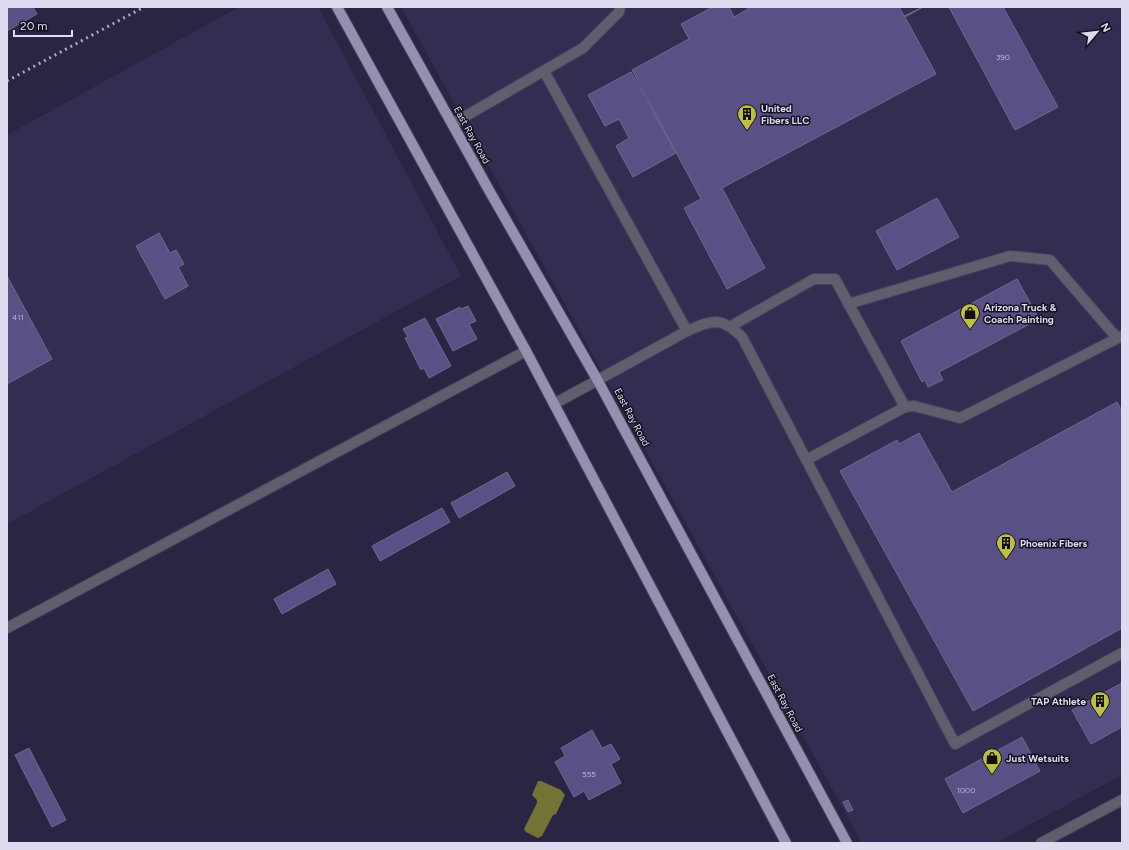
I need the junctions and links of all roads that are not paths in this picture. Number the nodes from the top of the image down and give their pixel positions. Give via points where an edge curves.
1 (337, 7) edge
2 (387, 7) edge
3 (620, 7) edge
4 (544, 71) junction
5 (452, 124) junction
6 (848, 304) junction
7 (732, 326) junction
8 (687, 331) junction
9 (1120, 337) edge
10 (526, 351) junction
11 (598, 381) junction
12 (554, 404) junction
13 (905, 407) junction
14 (806, 460) junction
15 (7, 628) edge
16 (1122, 653) edge
17 (1122, 800) edge
18 (786, 843) edge
19 (847, 843) edge
20 (1041, 843) edge

1 - 10 main road
2 - 5 main road, East Ray Road
3 - 4 street via 619,12 583,48
4 - 5 street
4 - 8 street
5 - 11 main road, East Ray Road
6 - 7 street via 835,279 814,279
6 - 9 street via 1010,256 1050,260
6 - 13 street
7 - 8 street via 707,322
7 - 14 street via 742,337
8 - 11 street
9 - 13 street via 960,418 914,406
10 - 12 main road
10 - 15 street
11 - 12 street
11 - 19 main road, East Ray Road
12 - 18 main road
13 - 14 street
14 - 16 street via 955,744
17 - 20 street

